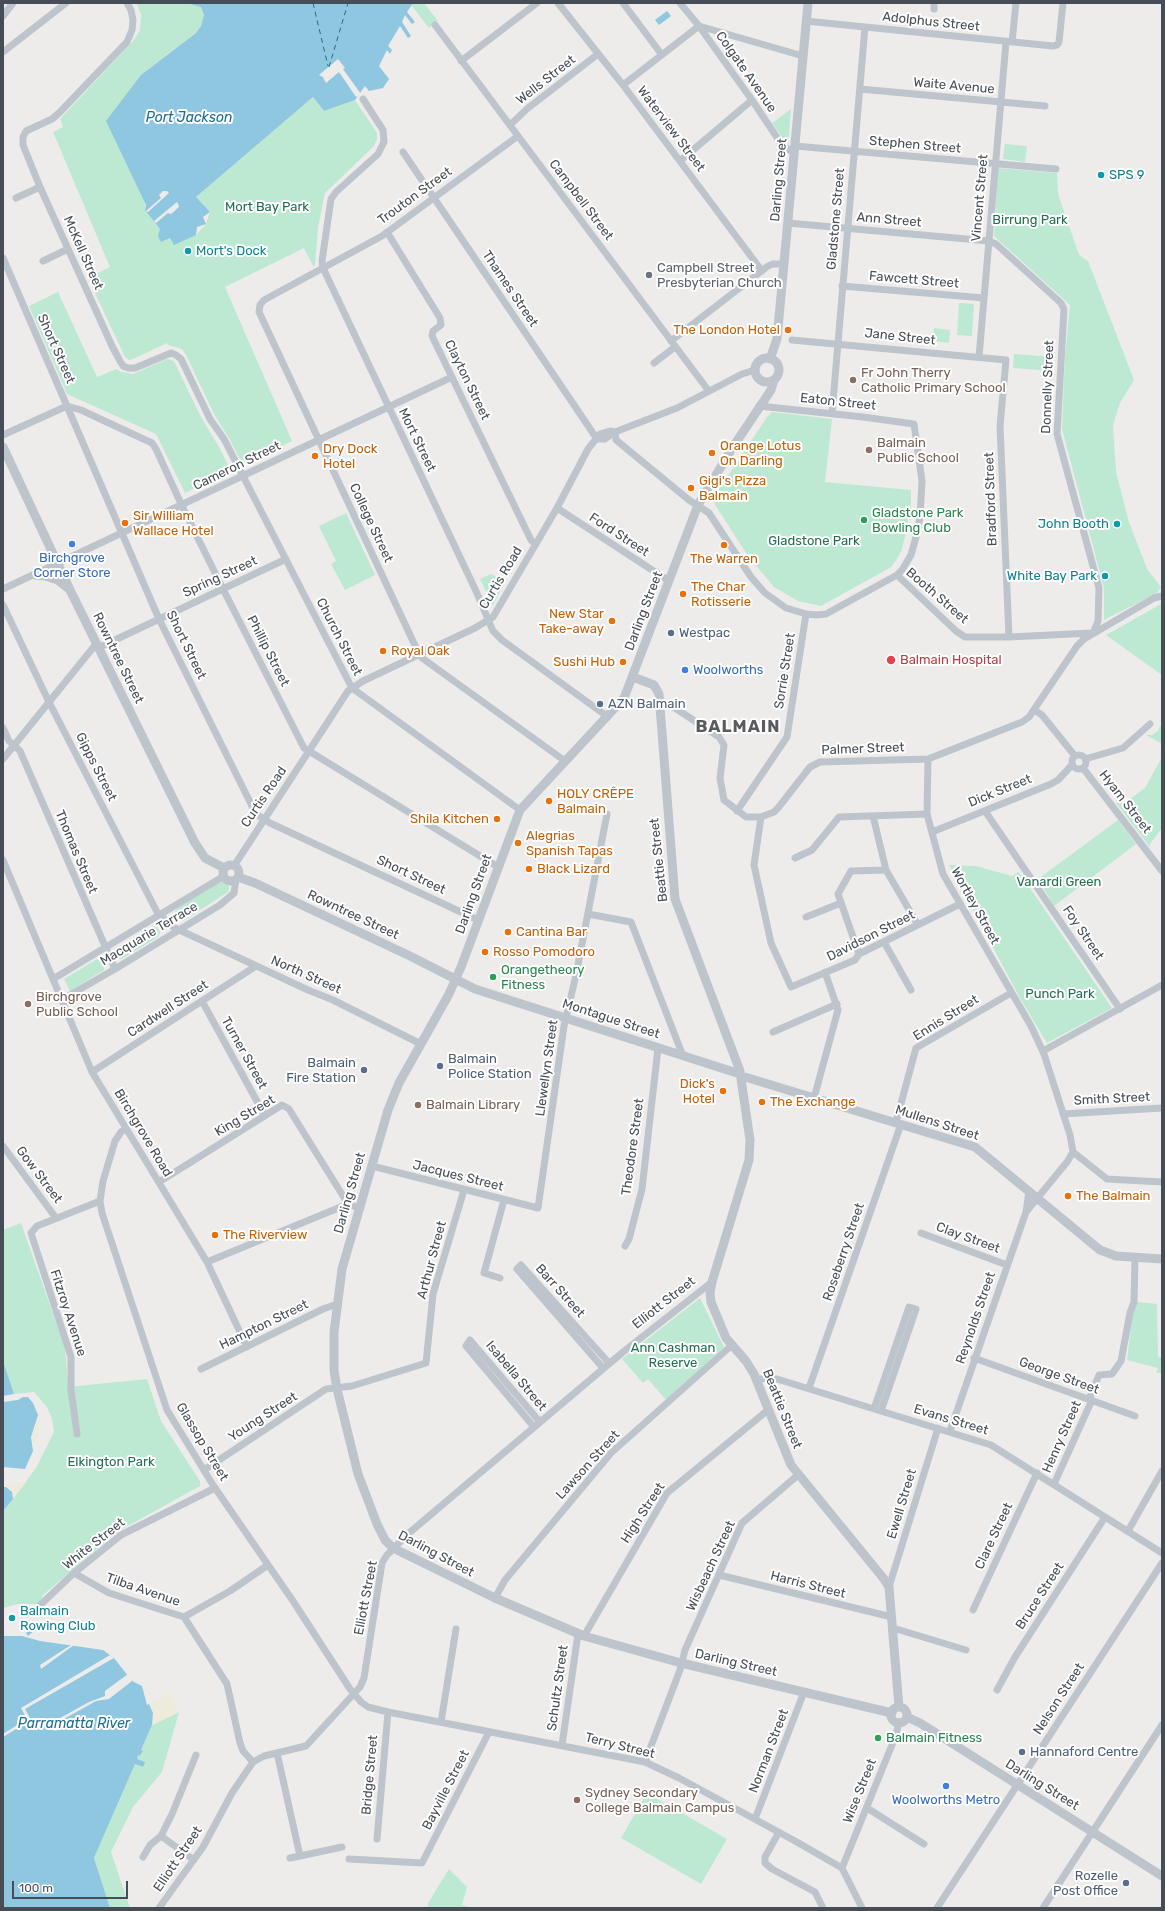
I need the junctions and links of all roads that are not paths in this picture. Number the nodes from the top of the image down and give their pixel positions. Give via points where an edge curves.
1 (14, 3) edge
2 (66, 3) edge
3 (127, 3) edge
4 (536, 3) edge
5 (558, 3) edge
6 (623, 3) edge
7 (680, 3) edge
8 (808, 3) edge
9 (1016, 3) edge
10 (1062, 3) edge
11 (3, 16) edge
12 (806, 21) junction
13 (435, 25) dead end
14 (699, 26) junction
15 (865, 27) junction
16 (1009, 42) junction
17 (3, 52) edge
18 (598, 54) junction
19 (662, 55) junction
20 (803, 56) junction
21 (461, 61) junction
22 (623, 86) junction
23 (860, 89) junction
24 (363, 99) dead end
25 (752, 100) junction
26 (1000, 102) junction
27 (1045, 106) dead end
28 (510, 125) junction
29 (518, 136) junction
30 (794, 149) junction
31 (854, 151) junction
32 (403, 152) dead end
33 (680, 161) junction
34 (995, 164) junction
35 (1056, 169) dead end
36 (40, 186) junction
37 (434, 197) junction
38 (16, 198) dead end
39 (788, 224) junction
40 (847, 229) junction
41 (387, 232) junction
42 (989, 241) junction
43 (68, 249) junction
44 (3, 258) edge
45 (42, 261) dead end
46 (784, 264) junction
47 (323, 268) junction
48 (762, 270) junction
49 (842, 286) junction
50 (984, 298) junction
51 (792, 340) dead end
52 (673, 344) junction
53 (838, 344) junction
54 (979, 357) junction
55 (770, 359) junction
56 (1006, 360) joint
57 (654, 364) dead end
58 (755, 370) junction
59 (452, 377) junction
60 (774, 380) junction
61 (763, 382) junction
62 (708, 390) junction
63 (67, 406) junction
64 (388, 406) junction
65 (759, 406) junction
66 (832, 413) junction
67 (614, 432) junction
68 (3, 435) edge
69 (597, 439) junction
70 (319, 441) junction
71 (3, 447) edge
72 (243, 477) junction
73 (698, 505) junction
74 (182, 506) junction
75 (557, 508) junction
76 (123, 534) junction
77 (535, 544) junction
78 (286, 559) junction
79 (58, 564) junction
80 (897, 575) junction
81 (33, 576) junction
82 (669, 581) junction
83 (3, 589) edge
84 (223, 589) junction
85 (70, 590) junction
86 (1162, 596) edge
87 (3, 605) edge
88 (806, 614) junction
89 (159, 619) junction
90 (489, 620) junction
91 (1092, 633) junction
92 (1009, 637) junction
93 (97, 646) junction
94 (419, 654) junction
95 (632, 677) junction
96 (352, 688) junction
97 (660, 701) junction
98 (49, 702) junction
99 (1034, 710) junction
100 (608, 717) junction
101 (1150, 724) dead end
102 (3, 728) edge
103 (14, 745) junction
104 (309, 751) junction
105 (1075, 756) junction
106 (3, 759) edge
107 (928, 759) junction
108 (1085, 759) junction
109 (565, 761) junction
110 (1072, 765) junction
111 (1083, 768) junction
112 (520, 810) junction
113 (985, 811) junction
114 (737, 812) junction
115 (607, 814) dead end
116 (927, 814) junction
117 (761, 816) junction
118 (873, 816) junction
119 (263, 819) junction
120 (932, 832) junction
121 (795, 858) dead end
122 (3, 860) edge
123 (234, 866) junction
124 (498, 867) junction
125 (886, 870) junction
126 (1162, 871) edge
127 (224, 872) junction
128 (237, 878) junction
129 (841, 903) junction
130 (960, 904) junction
131 (161, 914) junction
132 (588, 914) junction
133 (806, 917) dead end
134 (478, 920) junction
135 (918, 925) junction
136 (180, 929) junction
137 (884, 942) junction
138 (104, 948) junction
139 (859, 954) junction
140 (256, 966) junction
141 (115, 969) junction
142 (826, 972) junction
143 (53, 979) junction
144 (456, 979) junction
145 (1162, 985) edge
146 (911, 990) dead end
147 (1011, 993) junction
148 (63, 999) junction
149 (202, 1001) junction
150 (837, 1004) junction
151 (1120, 1009) junction
152 (566, 1018) junction
153 (773, 1032) dead end
154 (421, 1044) junction
155 (658, 1048) junction
156 (1043, 1051) junction
157 (683, 1056) junction
158 (92, 1072) junction
159 (741, 1075) junction
160 (814, 1098) junction
161 (1162, 1108) edge
162 (1063, 1114) junction
163 (265, 1116) junction
164 (898, 1123) junction
165 (126, 1128) junction
166 (3, 1146) edge
167 (1074, 1152) junction
168 (372, 1166) junction
169 (158, 1182) junction
170 (1162, 1182) edge
171 (464, 1190) junction
172 (1029, 1191) junction
173 (1038, 1199) junction
174 (504, 1200) junction
175 (100, 1201) junction
176 (348, 1204) junction
177 (360, 1208) junction
178 (538, 1208) joint
179 (1026, 1212) junction
180 (56, 1218) junction
181 (921, 1233) dead end
182 (625, 1246) dead end
183 (1135, 1258) junction
184 (1162, 1259) edge
185 (207, 1262) junction
186 (1007, 1265) junction
187 (500, 1278) dead end
188 (712, 1282) junction
189 (540, 1291) dead end
190 (337, 1304) junction
191 (565, 1319) junction
192 (732, 1345) junction
193 (247, 1346) junction
194 (896, 1356) junction
195 (974, 1358) junction
196 (609, 1363) junction
197 (603, 1368) junction
198 (201, 1369) dead end
199 (491, 1370) dead end
200 (757, 1380) junction
201 (809, 1388) junction
202 (337, 1389) junction
203 (1090, 1400) junction
204 (768, 1410) junction
205 (878, 1410) junction
206 (1135, 1416) dead end
207 (537, 1425) junction
208 (938, 1428) junction
209 (950, 1431) junction
210 (78, 1434) dead end
211 (204, 1470) junction
212 (1162, 1471) edge
213 (1037, 1473) junction
214 (798, 1475) junction
215 (1054, 1484) junction
216 (215, 1488) junction
217 (1105, 1516) junction
218 (1128, 1531) junction
219 (392, 1548) junction
220 (1162, 1553) edge
221 (1162, 1563) edge
222 (268, 1565) junction
223 (74, 1573) junction
224 (719, 1575) junction
225 (889, 1587) junction
226 (495, 1598) junction
227 (37, 1608) dead end
228 (973, 1610) dead end
229 (184, 1617) junction
230 (892, 1617) junction
231 (893, 1628) junction
232 (456, 1629) dead end
233 (581, 1635) junction
234 (966, 1650) dead end
235 (681, 1663) junction
236 (997, 1690) dead end
237 (804, 1692) junction
238 (355, 1694) junction
239 (899, 1707) junction
240 (388, 1712) junction
241 (892, 1713) junction
242 (903, 1720) junction
243 (441, 1722) junction
244 (1162, 1725) edge
245 (489, 1732) junction
246 (562, 1745) junction
247 (277, 1753) junction
248 (196, 1755) dead end
249 (253, 1762) junction
250 (645, 1762) junction
251 (1017, 1785) junction
252 (866, 1808) junction
253 (755, 1819) junction
254 (778, 1832) junction
255 (1092, 1832) junction
256 (160, 1836) junction
257 (377, 1839) dead end
258 (924, 1844) dead end
259 (342, 1847) dead end
260 (143, 1856) dead end
261 (300, 1856) junction
262 (290, 1858) dead end
263 (349, 1859) dead end
264 (194, 1860) junction
265 (842, 1868) junction
266 (1162, 1876) edge
267 (159, 1908) edge
268 (823, 1908) edge
269 (862, 1908) edge
270 (937, 1908) edge
271 (1044, 1908) edge

1 - 11 street
2 - 17 street
3 - 36 street, McKell Street via 133,23 127,42 59,113 26,131 23,137 23,145
4 - 21 street
5 - 18 street, Waterview Street
6 - 19 street
7 - 14 street, Colgate Avenue
8 - 12 street, Darling Street
9 - 16 street, Vincent Street
10 - 16 street, Adolphus Street via 1057,45
12 - 15 street, Adolphus Street
12 - 20 street, Darling Street
13 - 21 street, Campbell Street
14 - 19 street
14 - 20 street
14 - 25 street, Colgate Avenue
15 - 16 street, Adolphus Street
15 - 23 street, Gladstone Street
16 - 26 street, Vincent Street
18 - 22 street, Waterview Street
18 - 28 street, Wells Street
19 - 22 street
20 - 30 street, Darling Street
21 - 28 street, Campbell Street
22 - 33 street, Waterview Street
23 - 26 street, Waite Avenue
23 - 31 street, Gladstone Street
24 - 47 street, Mort Street via 383,130 385,137 382,150 331,199
25 - 30 street, Colgate Avenue via 780,142 789,150
25 - 33 street
26 - 27 street, Waite Avenue
26 - 34 street, Vincent Street
28 - 29 street, Campbell Street
29 - 37 street, Trouton Street
29 - 52 street, Campbell Street
30 - 31 street, Stephen Street
30 - 39 street, Darling Street
31 - 34 street, Stephen Street
31 - 40 street, Gladstone Street
32 - 37 street, Thames Street
33 - 48 street, Waterview Street
34 - 35 street, Stephen Street
34 - 42 street, Vincent Street
36 - 38 street
36 - 43 street, McKell Street
37 - 41 street, Trouton Street
37 - 69 street, Thames Street
39 - 40 street, Ann Street
39 - 46 street, Darling Street
40 - 42 street, Ann Street
40 - 49 street, Gladstone Street
41 - 47 street, Trouton Street
41 - 59 street, Clayton Street via 440,318 441,325 433,331 432,336
42 - 50 street, Vincent Street
42 - 91 street, Donnelly Street via 996,244 1061,303 1064,309 1057,434 1099,588 1098,621
43 - 45 street
43 - 72 street, McKell Street via 123,366 135,368 171,353 181,359 210,419 224,439
44 - 63 street, Short Street
46 - 48 street via 773,264
46 - 55 street, Darling Street via 777,339
47 - 64 street, Mort Street
47 - 70 street, College Street via 264,300 259,308 260,317
48 - 52 street
49 - 50 street, Fawcett Street
49 - 53 street, Gladstone Street
50 - 54 street, Vincent Street
51 - 53 street, Jane Street
52 - 57 street
52 - 62 street, Campbell Street
53 - 54 street, Jane Street
53 - 66 street, Gladstone Street
54 - 56 street, Jane Street
55 - 58 street via 766,358 759,362
55 - 60 street via 778,366 778,374
56 - 92 street, Bradford Street via 1000,426
58 - 61 street
58 - 62 street, Curtis Road
59 - 64 street, Cameron Street
59 - 77 street, Clayton Street
60 - 61 street
60 - 65 street, Darling Street via 771,390
61 - 65 street, Darling Street
62 - 67 street, Curtis Road via 677,408
63 - 68 street
63 - 74 street, Phillip Street via 152,443
63 - 76 street, Short Street
64 - 70 street, Cameron Street
64 - 90 street, Mort Street
65 - 66 street, Eaton Street
65 - 73 street, Darling Street
66 - 80 street, Eaton Street via 914,424 922,481 920,517 911,555
67 - 69 street, Curtis Road via 600,434
67 - 73 street, Booth Street via 616,440
69 - 75 street, Curtis Road via 588,448
70 - 72 street, Cameron Street
70 - 94 street, College Street
71 - 79 street, Rowntree Street
72 - 74 street, Cameron Street
72 - 78 street, Church Street
73 - 82 street, Darling Street
73 - 88 street, Booth Street via 709,513 741,564 765,593 786,608
74 - 76 street, Cameron Street
74 - 84 street, Phillip Street
75 - 77 street, Curtis Road
75 - 82 street, Ford Street
76 - 79 street, Cameron Street
76 - 89 street, Short Street
77 - 90 street, Curtis Road via 498,610
78 - 84 street, Spring Street
78 - 96 street, Church Street
79 - 81 street, Cameron Street
79 - 85 street, Rowntree Street
80 - 88 street, Booth Street via 826,614
80 - 92 street, Booth Street via 965,637
81 - 83 street, Cameron Street
81 - 85 street via 52,579
82 - 95 street, Darling Street
84 - 89 street, Spring Street
84 - 104 street, Phillip Street via 300,742
85 - 93 street, Rowntree Street
86 - 91 street, Booth Street
87 - 98 street, Gipps Street
88 - 114 street, Sorrie Street via 787,737
89 - 93 street, Spring Street
89 - 119 street, Short Street via 256,814
90 - 94 street, Curtis Road
90 - 100 street, Mort Street via 493,631 502,640
91 - 92 street, Booth Street
91 - 99 street, Palmer Street via 1077,646
93 - 98 street, Spring Street
93 - 127 street, Rowntree Street via 195,843 205,858
94 - 96 street, Curtis Road
94 - 109 street, College Street
95 - 97 street, Beattie Street via 654,684
95 - 100 street, Darling Street via 624,698
96 - 104 street, Curtis Road via 344,696
96 - 112 street, Church Street
97 - 114 street via 711,731 722,741 722,795 727,804
97 - 159 street, Beattie Street via 675,899
98 - 103 street, Spring Street
98 - 131 street, Gipps Street via 157,912
99 - 105 street via 1042,715
99 - 107 street, Palmer Street via 1022,722
100 - 109 street, Darling Street
101 - 108 street via 1123,748
102 - 103 street, Thomas Street via 9,741
103 - 106 street, Spring Street
103 - 138 street, Thomas Street via 20,751
104 - 119 street, Curtis Road
104 - 124 street, Phillip Street
105 - 108 street via 1082,756
105 - 110 street
107 - 116 street, Wortley Street
107 - 117 street, Palmer Street via 820,762 810,767 774,812
108 - 111 street via 1086,764
109 - 112 street, Darling Street
110 - 111 street via 1077,769
110 - 113 street, Dick Street via 1058,780
111 - 126 street, Hyam Street
112 - 124 street, Darling Street
113 - 120 street, Dick Street
113 - 151 street, Foy Street
114 - 117 street via 746,817
115 - 132 street, Llewellyn Street
116 - 118 street
116 - 120 street, Wortley Street
117 - 142 street, Davidson Street via 754,865 771,943 791,987
118 - 121 street via 839,817 812,850
118 - 125 street
119 - 123 street, Curtis Road
119 - 134 street, Short Street
120 - 130 street, Wortley Street via 942,874
122 - 143 street, Birchgrove Road
123 - 127 street via 228,865
123 - 128 street via 238,870
124 - 134 street, Darling Street
125 - 129 street via 851,871 838,894
125 - 135 street
127 - 128 street via 229,881
127 - 131 street, Macquarie Terrace
128 - 136 street, Macquarie Terrace via 234,893 220,905
128 - 144 street, Rowntree Street via 288,898
129 - 133 street
129 - 139 street
130 - 135 street, Davidson Street
130 - 147 street, Wortley Street
131 - 136 street, Gipps Street
131 - 138 street, Macquarie Terrace
132 - 152 street, Llewellyn Street
132 - 157 street via 631,922
134 - 144 street, Darling Street
135 - 137 street, Davidson Street
136 - 140 street, North Street
136 - 141 street, Macquarie Terrace
137 - 139 street, Davidson Street
137 - 146 street
138 - 141 street, Thomas Street
138 - 143 street, Macquarie Terrace
139 - 142 street, Davidson Street via 855,960
140 - 149 street, Cardwell Street
140 - 154 street, North Street via 333,1000
141 - 148 street, Macquarie Terrace
142 - 150 street
143 - 148 street, Birchgrove Road
144 - 152 street, Montague Street via 475,989
144 - 154 street, Darling Street
145 - 151 street
147 - 156 street, Wortley Street
147 - 164 street, Ennis Street via 916,1048
148 - 158 street, Birchgrove Road
149 - 158 street, Cardwell Street
149 - 163 street, Turner Street
150 - 153 street
150 - 160 street via 837,1016
151 - 156 street
152 - 155 street, Montague Street
152 - 178 street, Llewellyn Street
154 - 168 street, Darling Street via 393,1095
155 - 157 street, Montague Street
155 - 182 street, Theodore Street via 642,1189
156 - 162 street
157 - 159 street, Montague Street
158 - 165 street, Birchgrove Road
159 - 160 street, Mullens Street
159 - 188 street, Beattie Street via 750,1140 750,1160
160 - 164 street, Mullens Street
161 - 162 street, Smith Street
162 - 167 street
163 - 169 street, King Street
163 - 176 street, King Street via 282,1105 289,1109
164 - 172 street, Mullens Street via 975,1147
164 - 201 street, Roseberry Street
165 - 169 street, Birchgrove Road
165 - 175 street, Glassop Street via 115,1141
166 - 180 street, Gow Street
167 - 170 street via 1107,1179
167 - 173 street, Reynolds Street
168 - 171 street, Jacques Street
168 - 177 street, Darling Street
169 - 185 street, Birchgrove Road
171 - 174 street, Jacques Street
171 - 202 street, Arthur Street via 434,1294 426,1363
172 - 173 street, Mullens Street
172 - 179 street, Reynolds Street
173 - 179 street, Reynolds Street
173 - 183 street, Mullens Street via 1100,1250 1116,1256
174 - 178 street, Jacques Street
174 - 187 street via 484,1273
175 - 180 street
175 - 211 street, Glassop Street via 167,1410
176 - 177 street
176 - 185 street
177 - 190 street, Darling Street via 342,1269
179 - 186 street, Reynolds Street
180 - 210 street, Fitzroy Avenue via 36,1226 32,1230 32,1239 72,1362 71,1390
181 - 186 street, Clay Street
183 - 184 street, Mullens Street
183 - 203 street, Henry Street via 1134,1302 1121,1361 1112,1374 1099,1375
185 - 193 street, Birchgrove Road
186 - 195 street, Reynolds Street
188 - 192 street, Beattie Street via 711,1302 723,1332
188 - 196 street, Elliott Street
189 - 191 street, Barr Street
190 - 193 street, Hampton Street via 323,1308
190 - 202 street, Darling Street via 333,1355
191 - 196 street, Barr Street
191 - 197 street, Barr Street
192 - 200 street, Beattie Street
192 - 226 street, Lawson Street via 611,1453 504,1580
193 - 198 street, Hampton Street
194 - 194 street via 909,1307 916,1309
194 - 205 street
195 - 203 street, George Street
195 - 209 street, Reynolds Street
196 - 197 street, Elliott Street
197 - 207 street, Elliott Street
199 - 207 street, Isabella Street
200 - 201 street, Evans Street via 769,1377
200 - 204 street, Beattie Street
201 - 205 street, Evans Street
202 - 211 street, Young Street via 326,1389
202 - 219 street, Darling Street via 361,1482 382,1535
203 - 206 street, George Street
203 - 215 street, Henry Street
204 - 214 street, Beattie Street
204 - 233 street, High Street via 668,1493
205 - 208 street, Evans Street
207 - 219 street, Elliott Street
208 - 209 street, Evans Street
208 - 225 street, Ewell Street
209 - 213 street, Evans Street via 991,1444
211 - 216 street, Glassop Street
212 - 218 street
213 - 215 street, Evans Street
213 - 228 street, Clare Street
214 - 224 street, Wisbeach Street via 742,1523
214 - 225 street, Beattie Street
215 - 217 street, Evans Street
216 - 222 street, Glassop Street
216 - 223 street, White Street via 121,1535
217 - 218 street, Evans Street
217 - 236 street, Bruce Street via 1015,1657
218 - 220 street, Evans Street
219 - 226 street, Darling Street
219 - 238 street, Elliott Street via 382,1563 364,1678
221 - 251 street, Nelson Street
222 - 229 street via 230,1591
222 - 238 street, Glassop Street
223 - 227 street, White Street
223 - 229 street, Tilba Avenue via 109,1593
224 - 230 street, Harris Street
224 - 235 street, Wisbeach Street
225 - 230 street
226 - 233 street, Darling Street
229 - 249 street via 223,1677 230,1692 240,1743 243,1751
230 - 231 street
231 - 234 street
231 - 239 street
232 - 243 street
233 - 235 street, Darling Street
233 - 246 street, Schultz Street
235 - 237 street, Darling Street
235 - 250 street, Wisbeach Street
237 - 241 street, Darling Street
237 - 253 street, Norman Street
238 - 240 street, Terry Street via 368,1707
238 - 247 street, Elliott Street via 306,1746
239 - 241 street
239 - 242 street via 905,1710
240 - 243 street, Terry Street
240 - 257 street, Bridge Street
241 - 242 street via 893,1720
242 - 251 street, Darling Street via 920,1723
242 - 252 street, Wise Street
243 - 245 street, Terry Street
244 - 255 street
245 - 246 street, Terry Street
245 - 263 street, Bayville Street via 422,1863
246 - 250 street, Terry Street
247 - 249 street, Elliott Street
247 - 261 street
248 - 256 street via 172,1814
249 - 264 street, Elliott Street via 232,1793
250 - 253 street, Terry Street
251 - 255 street, Darling Street
251 - 270 street, Nelson Street
252 - 258 street
252 - 265 street, Wise Street
253 - 254 street, Terry Street
254 - 265 street, Terry Street
254 - 268 street via 765,1857 765,1863 815,1892
255 - 266 street, Darling Street
255 - 271 street
256 - 260 street
256 - 264 street
259 - 261 street
261 - 262 street
264 - 267 street, Elliott Street
265 - 269 street

